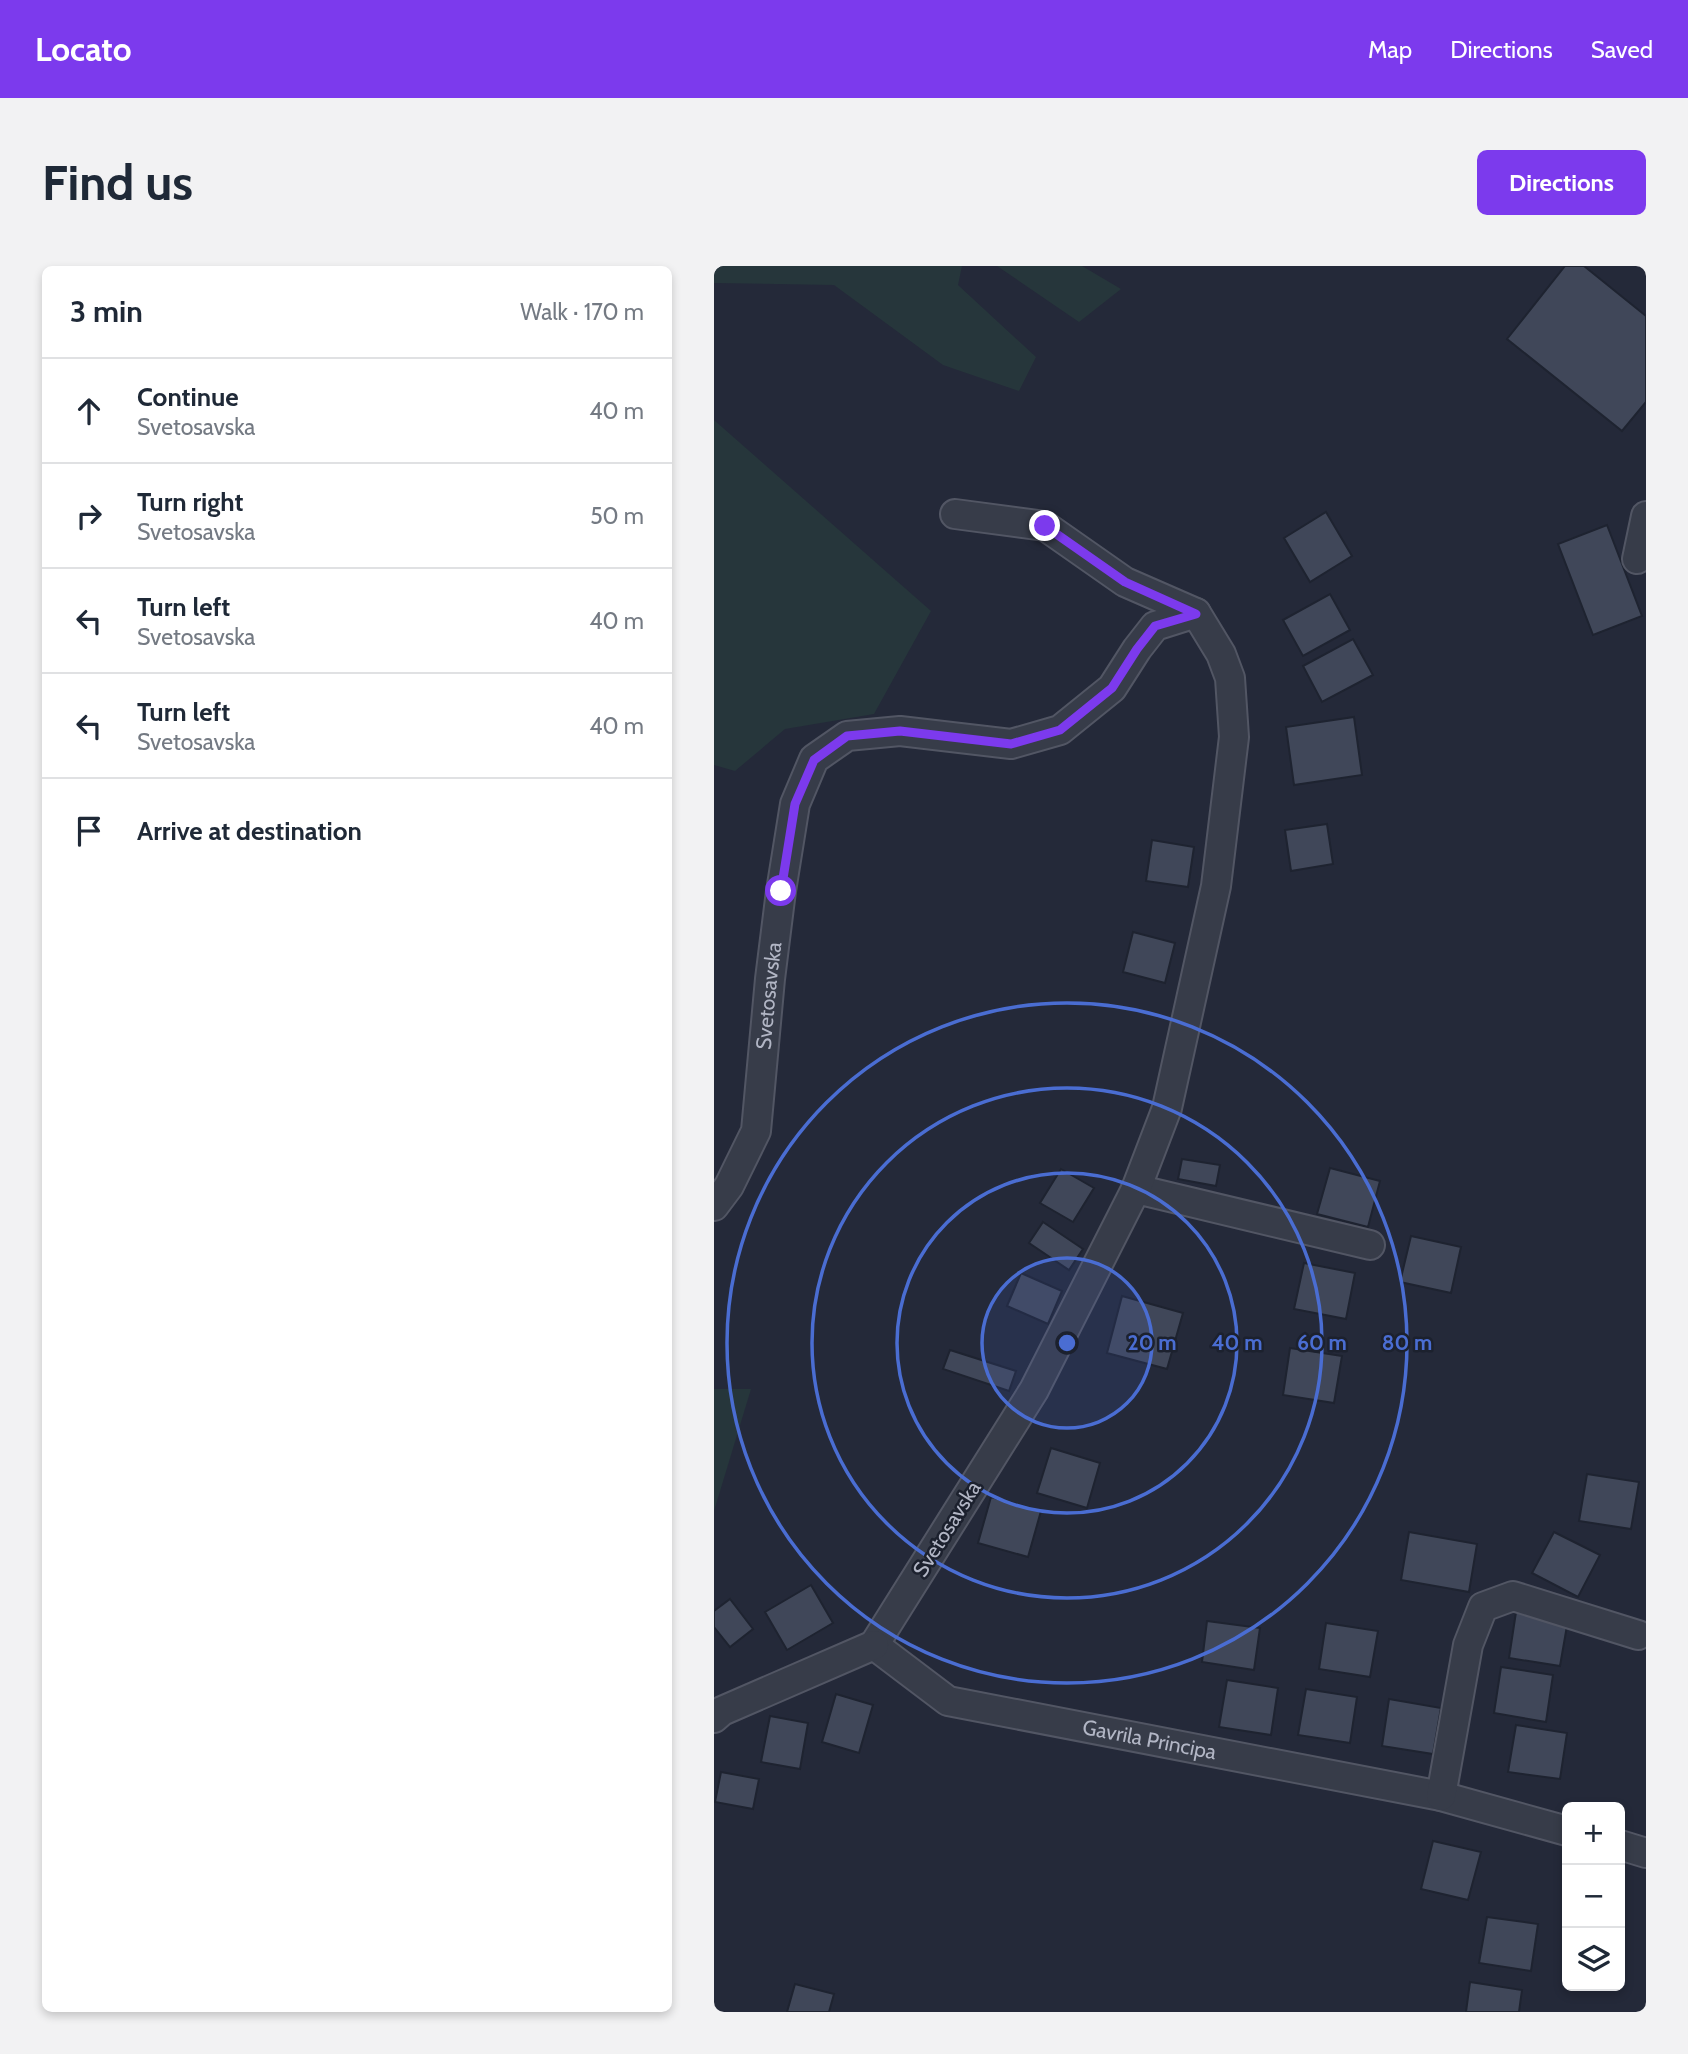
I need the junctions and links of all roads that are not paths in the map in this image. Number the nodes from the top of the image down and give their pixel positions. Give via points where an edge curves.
1 (955, 514) dead end
2 (1646, 516) edge
3 (1637, 559) dead end
4 (1196, 614) junction
5 (1136, 1189) junction
6 (714, 1206) edge
7 (1370, 1245) dead end
8 (1638, 1634) dead end
9 (874, 1645) junction
10 (714, 1718) edge
11 (1441, 1796) junction
12 (1562, 1830) edge
13 (1625, 1847) edge
14 (1646, 1853) edge

1 - 4 street via 1045,526 1125,582
2 - 3 street
4 - 5 street, Svetosavska via 1230,678 1234,737 1216,886 1167,1108
4 - 6 street, Svetosavska via 1155,626 1112,688 1060,730 1011,744 900,731 847,736 814,760 795,804 783,879 755,1131
5 - 7 street
5 - 9 street, Svetosavska via 1034,1390
8 - 11 street via 1513,1597 1483,1607 1468,1645
9 - 10 street
9 - 11 street, Gavrila Principa via 948,1701
11 - 12 street, Gavrila Principa
13 - 14 street

